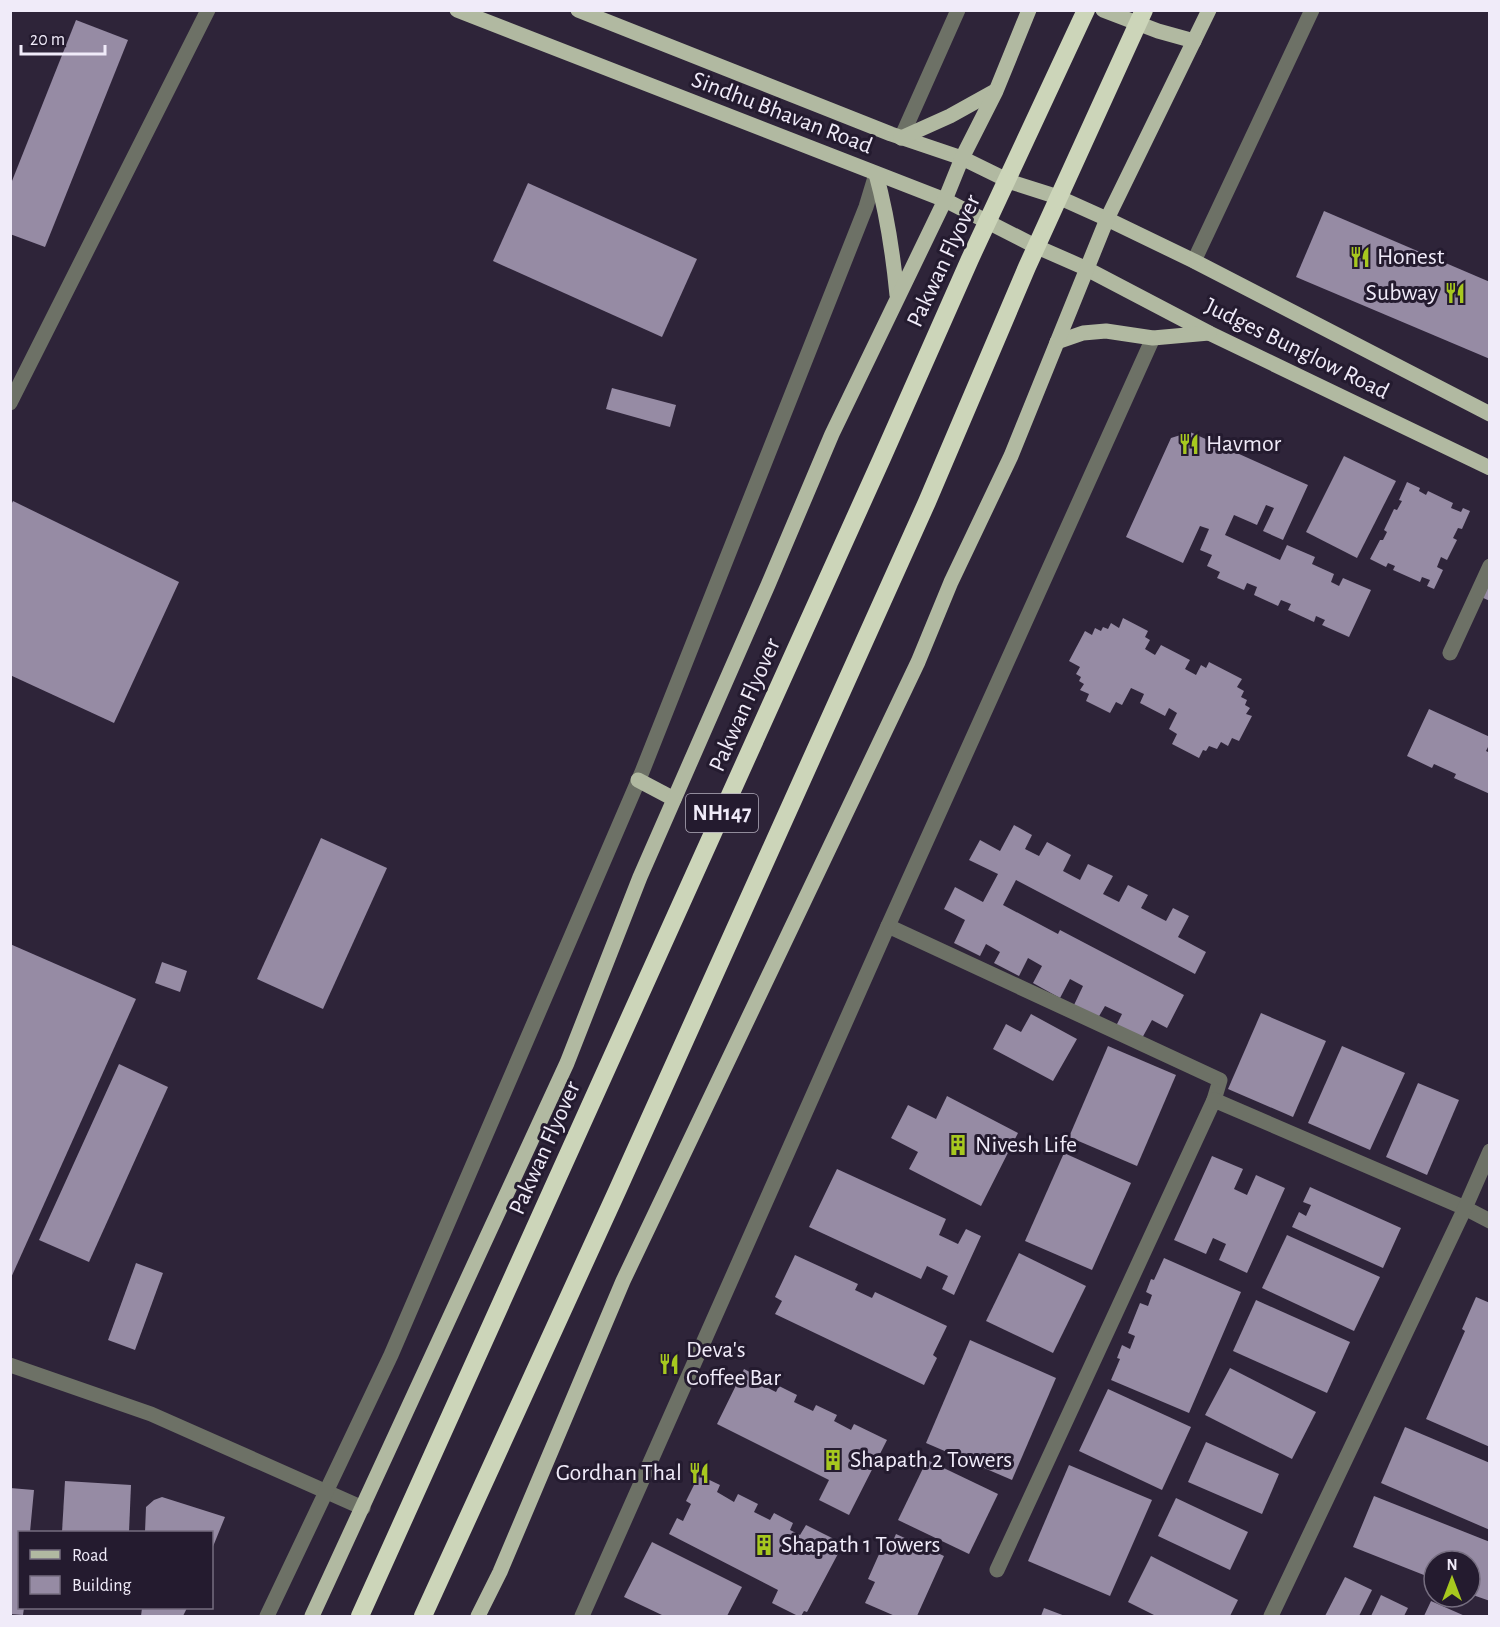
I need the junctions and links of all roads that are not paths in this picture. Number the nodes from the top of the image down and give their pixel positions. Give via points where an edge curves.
1 (208, 10) edge
2 (458, 10) edge
3 (578, 10) edge
4 (958, 10) edge
5 (1029, 10) edge
6 (1086, 10) edge
7 (1103, 10) edge
8 (1144, 10) edge
9 (1209, 10) edge
10 (1312, 10) edge
11 (1194, 41) junction
12 (996, 91) junction
13 (901, 138) junction
14 (962, 158) junction
15 (876, 174) junction
16 (945, 200) junction
17 (1107, 219) junction
18 (1194, 261) junction
19 (1085, 268) junction
20 (897, 295) junction
21 (1209, 333) junction
22 (1153, 338) junction
23 (1057, 342) junction
24 (10, 403) edge
25 (1490, 414) edge
26 (1490, 468) edge
27 (1490, 566) edge
28 (1450, 652) dead end
29 (638, 780) junction
30 (674, 799) junction
31 (888, 926) junction
32 (1214, 1100) junction
33 (1490, 1151) edge
34 (1465, 1208) junction
35 (1490, 1221) edge
36 (10, 1365) edge
37 (326, 1493) junction
38 (363, 1508) junction
39 (997, 1570) dead end
40 (267, 1617) edge
41 (312, 1617) edge
42 (360, 1617) edge
43 (423, 1617) edge
44 (478, 1617) edge
45 (582, 1617) edge
46 (1271, 1617) edge

1 - 24 street
2 - 15 main road, Sindhu Bhavan Road
3 - 13 main road, Sindhu Bhavan Road
4 - 13 street
5 - 12 main road
6 - 42 highway, Pakwan Flyover / NH147 via 970,259
7 - 11 main road
8 - 43 highway, NH147 via 1032,256 917,524
9 - 11 main road
10 - 18 street
11 - 17 main road
12 - 13 main road
12 - 14 main road
13 - 14 main road, Sindhu Bhavan Road
14 - 16 main road
14 - 17 main road, Sindhu Bhavan Road via 1011,182
15 - 16 main road, Sindhu Bhavan Road
15 - 20 main road via 892,243
15 - 29 street via 862,218
16 - 19 main road, Sindhu Bhavan Road
16 - 20 main road
17 - 18 main road, Judges Bunglow Road
17 - 19 main road
18 - 25 main road, Judges Bunglow Road
19 - 21 main road, Judges Bunglow Road
19 - 23 main road
20 - 30 main road via 832,434
21 - 22 main road
21 - 26 main road, Judges Bunglow Road
22 - 23 main road via 1106,331 1083,333
22 - 31 street
23 - 44 main road via 1011,456 918,662 624,1281
27 - 28 street
29 - 30 main road
29 - 37 street via 391,1355
30 - 38 main road via 567,1063
31 - 32 street via 1220,1080
31 - 45 street
32 - 34 street
32 - 39 street
33 - 34 street
34 - 35 street
34 - 46 street
36 - 37 street via 151,1414
37 - 38 street
37 - 40 street
38 - 41 main road

